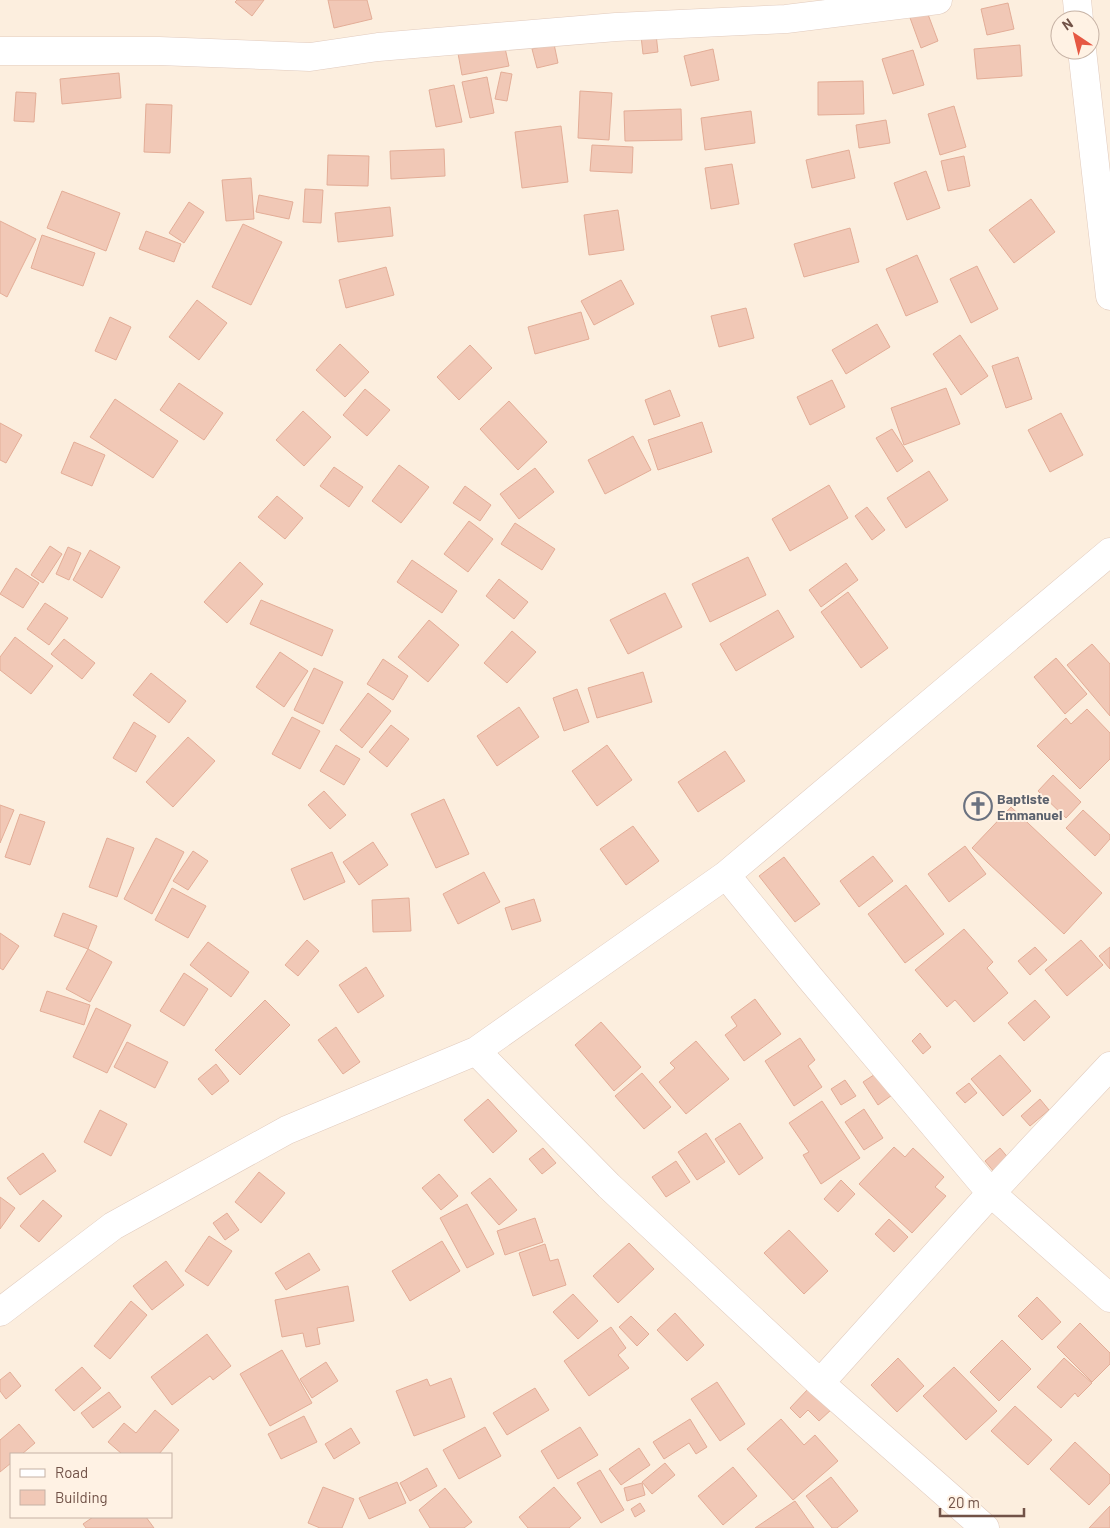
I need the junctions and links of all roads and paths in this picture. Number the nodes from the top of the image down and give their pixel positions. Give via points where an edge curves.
1 (938, 0) edge
2 (0, 50) edge
3 (1083, 60) edge
4 (1110, 296) edge
5 (1110, 552) edge
6 (726, 875) junction
7 (476, 1051) junction
8 (1110, 1066) edge
9 (991, 1192) junction
10 (1110, 1298) edge
11 (0, 1312) edge
12 (820, 1384) junction
13 (985, 1528) edge

1 - 2 street via 786,19 606,28 378,47 310,57 159,51
3 - 4 street
5 - 6 street
6 - 7 street
6 - 9 street
7 - 11 street via 278,1135 113,1226
7 - 12 street via 609,1186
8 - 9 street
9 - 10 street
9 - 12 street
12 - 13 street

